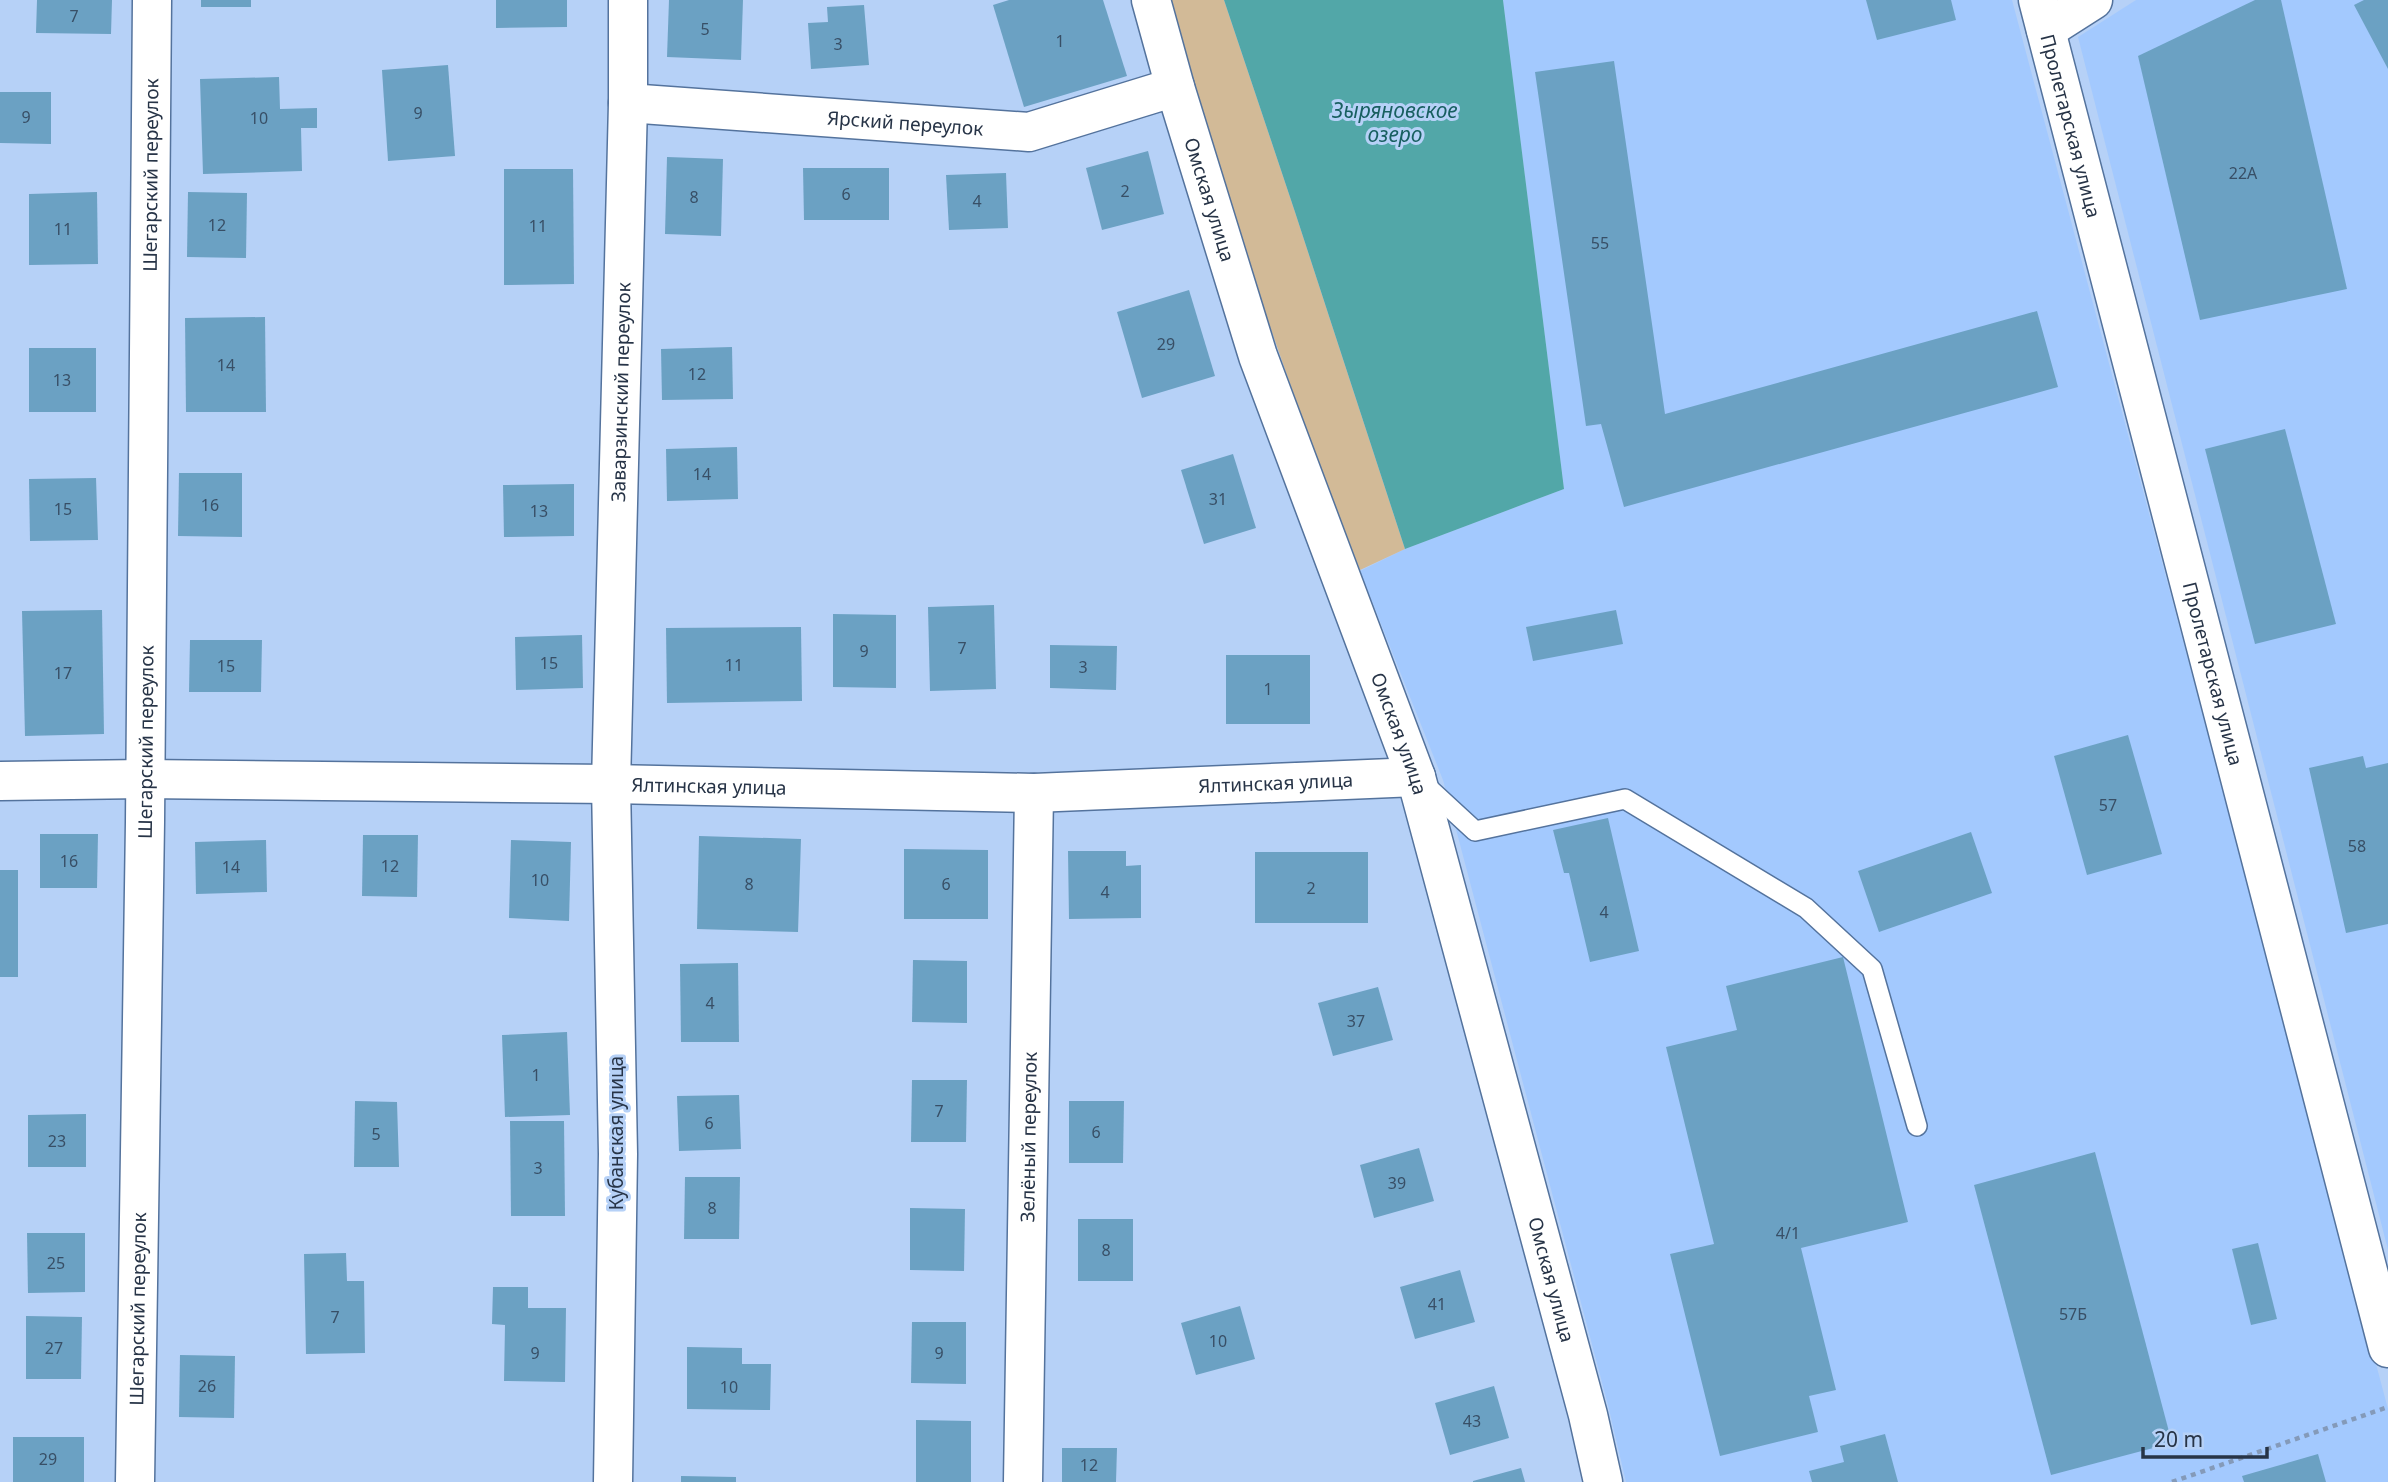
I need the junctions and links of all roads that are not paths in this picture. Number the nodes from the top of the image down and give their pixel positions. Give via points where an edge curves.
1 (152, 0) edge
2 (628, 0) edge
3 (1151, 0) edge
4 (2093, 0) edge
5 (2042, 15) edge
6 (1175, 88) junction
7 (628, 103) junction
8 (1416, 776) junction
9 (144, 779) junction
10 (0, 780) edge
11 (611, 784) junction
12 (1034, 793) junction
13 (1917, 1126) dead end
14 (2388, 1348) edge
15 (135, 1482) edge
16 (613, 1482) edge
17 (1023, 1482) edge
18 (1603, 1482) edge

1 - 9 street, Шегарский переулок
2 - 7 street, Заварзинский переулок
3 - 6 street, Омская улица
4 - 5 street
5 - 14 street, Пролетарская улица
6 - 7 street, Ярский переулок via 1030,132
6 - 8 street, Омская улица via 1258,356
7 - 11 street, Заварзинский переулок
8 - 12 street, Ялтинская улица
8 - 13 lane via 1475,831 1625,799 1806,908 1872,969
8 - 18 street, Омская улица
9 - 10 street, Ялтинская улица
9 - 11 street, Ялтинская улица
9 - 15 street, Шегарский переулок
11 - 12 street, Ялтинская улица
11 - 16 street, Кубанская улица via 618,1154
12 - 17 street, Зелёный переулок

